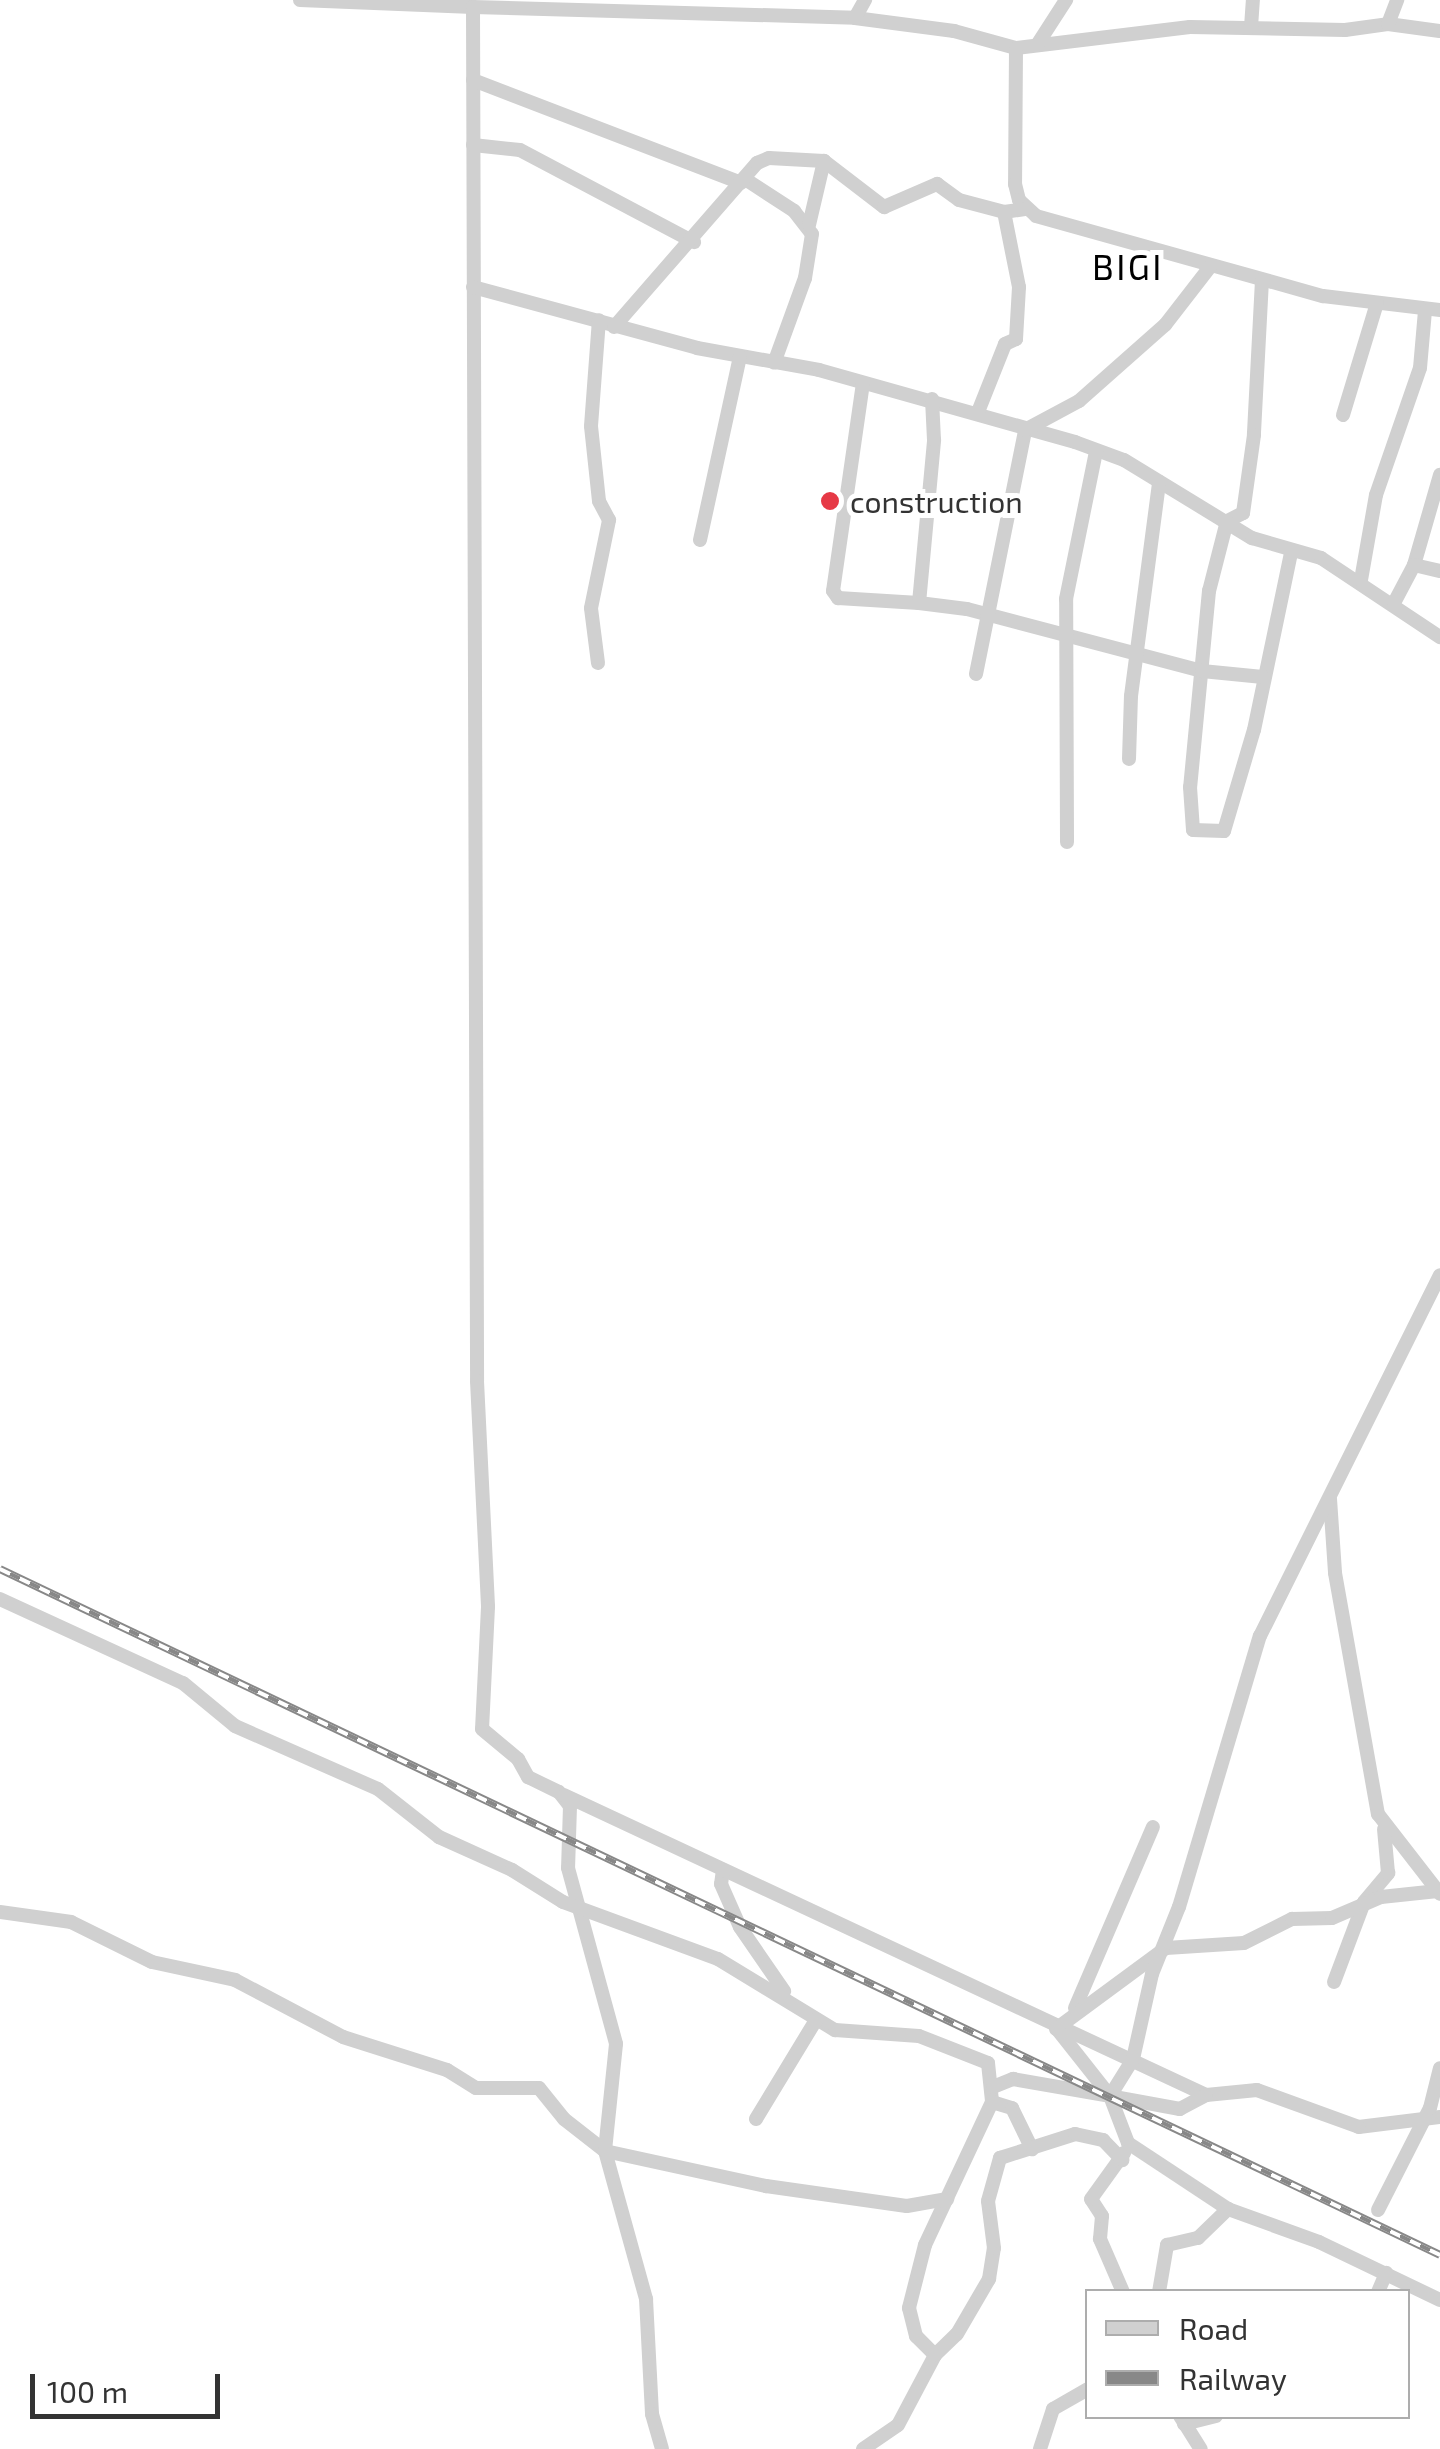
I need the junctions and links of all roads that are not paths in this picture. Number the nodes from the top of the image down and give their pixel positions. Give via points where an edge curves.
1 (300, 0) edge
2 (865, 0) edge
3 (1066, 0) edge
4 (1253, 0) edge
5 (1397, 0) edge
6 (473, 6) junction
7 (651, 6) edge
8 (854, 18) junction
9 (1388, 24) junction
10 (1251, 27) junction
11 (1440, 31) edge
12 (1037, 46) junction
13 (1016, 48) junction
14 (473, 80) junction
15 (473, 145) junction
16 (824, 161) junction
17 (743, 181) junction
18 (1025, 210) junction
19 (1004, 212) junction
20 (809, 225) junction
21 (694, 242) junction
22 (1210, 266) junction
23 (1262, 280) junction
24 (473, 287) junction
25 (1377, 303) junction
26 (1432, 311) edge
27 (599, 320) junction
28 (614, 327) junction
29 (740, 357) junction
30 (774, 363) junction
31 (863, 383) junction
32 (932, 399) junction
33 (978, 412) junction
34 (1343, 415) dead end
35 (1025, 430) junction
36 (1096, 451) junction
37 (1440, 476) edge
38 (1159, 482) junction
39 (1227, 522) junction
40 (700, 540) dead end
41 (1291, 553) junction
42 (1414, 565) junction
43 (1440, 571) edge
44 (1361, 580) junction
45 (919, 602) junction
46 (1394, 602) junction
47 (991, 616) junction
48 (1440, 637) edge
49 (1068, 638) junction
50 (1138, 655) junction
51 (598, 663) dead end
52 (1202, 671) junction
53 (976, 674) dead end
54 (1263, 677) junction
55 (1129, 759) dead end
56 (1067, 842) dead end
57 (1440, 1275) edge
58 (1332, 1489) junction
59 (0, 1599) edge
60 (559, 1792) junction
61 (1153, 1827) dead end
62 (1384, 1829) junction
63 (723, 1870) junction
64 (1439, 1892) edge
65 (1364, 1902) junction
66 (580, 1909) junction
67 (0, 1912) edge
68 (1166, 1948) junction
69 (1334, 1982) dead end
70 (788, 1996) junction
71 (1075, 2009) junction
72 (816, 2020) junction
73 (1056, 2028) junction
74 (1133, 2059) junction
75 (1440, 2068) edge
76 (1206, 2094) junction
77 (992, 2095) junction
78 (1110, 2096) junction
79 (1440, 2117) edge
80 (756, 2119) dead end
81 (1420, 2124) junction
82 (1128, 2143) junction
83 (1032, 2148) junction
84 (605, 2151) junction
85 (1122, 2160) junction
86 (947, 2199) junction
87 (1228, 2209) junction
88 (1378, 2210) dead end
89 (1386, 2273) junction
90 (1123, 2289) edge
91 (1160, 2289) edge
92 (1379, 2289) edge
93 (1440, 2300) edge
94 (936, 2355) junction
95 (1085, 2391) edge
96 (1182, 2420) edge
97 (662, 2449) edge
98 (863, 2449) edge
99 (1040, 2449) edge
100 (1201, 2449) edge

1 - 6 street
2 - 8 street
3 - 12 street
4 - 10 street
5 - 9 street
6 - 7 street
6 - 14 street
7 - 8 street
8 - 13 street via 954,31
9 - 10 street
9 - 11 street
10 - 12 street via 1113,33
12 - 13 street
13 - 18 street via 1016,184
14 - 15 street
14 - 17 street
15 - 21 street via 520,150
15 - 24 street
16 - 17 street via 770,158
16 - 19 street via 884,207 937,184 959,200
16 - 20 street
17 - 20 street
17 - 21 street
18 - 19 street
18 - 22 street
19 - 33 street via 1018,287 1016,339 1005,344
20 - 30 street via 805,278
21 - 28 street
22 - 23 street
22 - 35 street via 1166,324 1079,401
23 - 25 street
23 - 39 street via 1252,455 1243,513
24 - 27 street
24 - 60 street via 477,1381 488,1607 482,1729 518,1758 528,1777
25 - 26 street
25 - 34 street
26 - 44 street via 1420,368 1376,495
27 - 28 street
27 - 51 street via 591,439 599,501 609,520 591,608
28 - 29 street
29 - 30 street
29 - 40 street
30 - 31 street
31 - 32 street
31 - 45 street via 834,590 838,598
32 - 33 street
32 - 45 street
33 - 35 street
35 - 36 street
35 - 47 street via 1002,527
36 - 38 street
36 - 49 street via 1066,599
37 - 42 street
38 - 39 street
38 - 50 street
39 - 41 street
39 - 52 street via 1213,556
41 - 44 street via 1320,558
41 - 54 street
42 - 43 street
42 - 46 street
44 - 46 street
45 - 47 street
46 - 48 street
47 - 49 street
47 - 53 street via 980,633
49 - 50 street
49 - 56 street
50 - 52 street
50 - 55 street
52 - 54 street
52 - 54 street via 1190,787 1193,830 1224,831
57 - 58 street
58 - 62 street via 1335,1573
58 - 68 street via 1260,1636
59 - 66 street via 183,1683 235,1726 378,1789 439,1837
60 - 63 street
60 - 66 street via 573,1822 567,1854
61 - 71 street
62 - 64 street
62 - 65 street via 1388,1872
63 - 70 street via 721,1884 740,1926
63 - 73 street
64 - 65 street
65 - 68 street via 1332,1918 1278,1924 1244,1943
65 - 69 street
66 - 70 street via 718,1959
66 - 84 street via 616,2044
67 - 84 street via 70,1922 152,1962 234,1980 343,2037 447,2070 476,2088 539,2088
68 - 71 street
68 - 74 street via 1152,1974
70 - 72 street
71 - 73 street
72 - 77 street via 852,2036 920,2036 988,2063
72 - 80 street
73 - 74 street
73 - 78 street
74 - 76 street
74 - 78 street
75 - 81 street
76 - 78 street via 1180,2109
76 - 81 street via 1258,2090 1336,2122
77 - 78 street via 1013,2079
77 - 83 street via 1012,2108
77 - 86 street
78 - 82 street
79 - 81 street
81 - 88 street
82 - 85 street
82 - 87 street
83 - 85 street via 1094,2135
83 - 94 street via 1000,2158 988,2201 994,2248 989,2279 957,2334
84 - 86 street via 766,2186 906,2206
84 - 97 street via 646,2299 652,2414
85 - 90 street via 1091,2199 1102,2216 1100,2240
86 - 94 street via 925,2245 909,2308 916,2336
87 - 89 street
87 - 91 street via 1198,2238 1167,2245
89 - 92 street
89 - 93 street
94 - 98 street via 898,2425
95 - 99 street via 1053,2409
96 - 100 street

